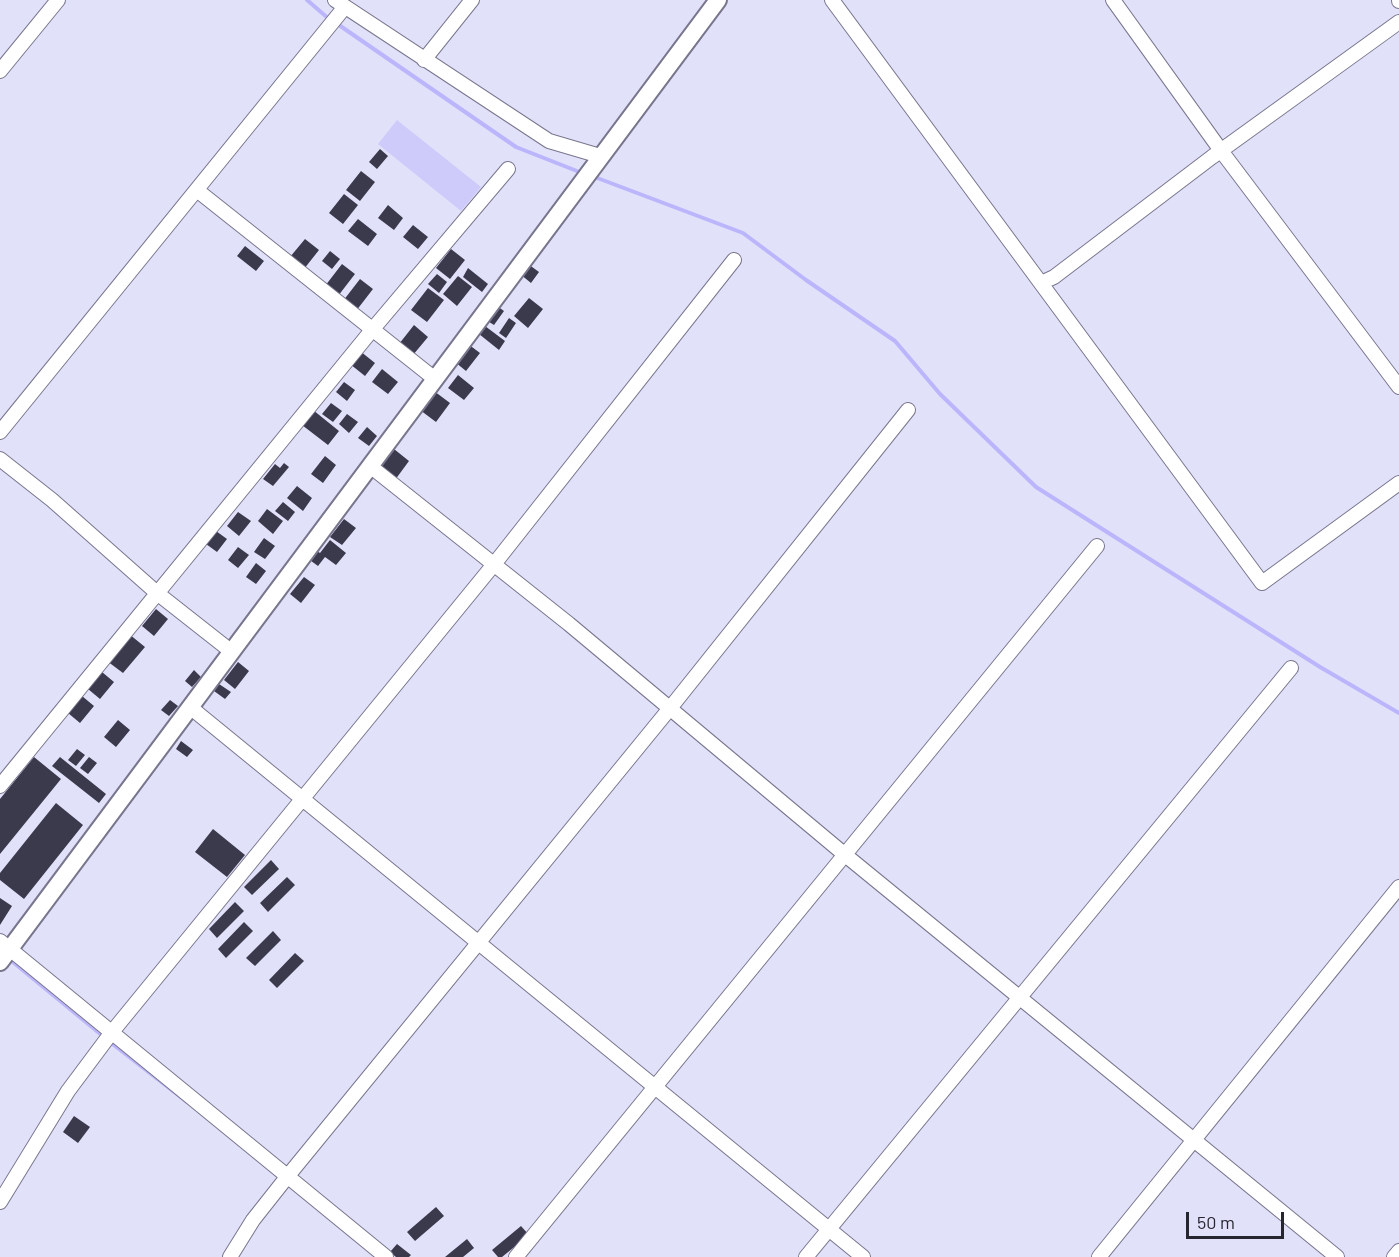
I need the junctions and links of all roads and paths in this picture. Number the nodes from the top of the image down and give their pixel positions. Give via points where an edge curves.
1 (58, 0) edge
2 (472, 0) edge
3 (718, 0) edge
4 (832, 0) edge
5 (1113, 0) edge
6 (340, 4) edge
7 (1399, 22) edge
8 (424, 60) junction
9 (0, 71) edge
10 (1222, 152) junction
11 (600, 156) junction
12 (508, 169) dead end
13 (198, 191) junction
14 (734, 260) dead end
15 (1041, 283) junction
16 (372, 330) junction
17 (435, 379) junction
18 (1399, 387) edge
19 (908, 410) dead end
20 (0, 432) edge
21 (0, 459) edge
22 (370, 466) junction
23 (1399, 483) edge
24 (1097, 546) dead end
25 (495, 563) junction
26 (157, 593) junction
27 (232, 652) junction
28 (1291, 668) dead end
29 (190, 707) junction
30 (671, 707) junction
31 (0, 786) edge
32 (303, 800) junction
33 (844, 854) junction
34 (1399, 887) edge
35 (479, 942) junction
36 (3, 951) edge
37 (1020, 998) junction
38 (112, 1032) junction
39 (654, 1086) junction
40 (1195, 1141) junction
41 (287, 1177) junction
42 (0, 1202) edge
43 (829, 1230) junction
44 (1399, 1251) edge
45 (230, 1257) edge
46 (386, 1257) edge
47 (516, 1257) edge
48 (806, 1257) edge
49 (863, 1257) edge
50 (1099, 1257) edge
51 (1337, 1257) edge
52 (1394, 1257) edge

1 - 9 street
2 - 8 street
3 - 11 street
4 - 15 street
5 - 10 street
6 - 8 street
6 - 13 street
7 - 10 street
8 - 11 street via 549,141
10 - 15 street
10 - 18 street
11 - 17 street
12 - 16 street
13 - 16 street
13 - 20 street
14 - 25 street
15 - 23 street via 1262,583
16 - 17 street
16 - 26 street
17 - 22 street
19 - 30 street
21 - 26 street
22 - 25 street
22 - 27 street
24 - 33 street
25 - 30 street
25 - 32 street
26 - 27 street
26 - 31 street
27 - 29 street
28 - 37 street
29 - 32 street
29 - 36 street
30 - 33 street
30 - 35 street
32 - 35 street
32 - 38 street
33 - 37 street
33 - 39 street
34 - 40 street
35 - 39 street
35 - 41 street
36 - 38 street
37 - 40 street
37 - 43 street
38 - 41 street
38 - 42 street via 68,1091
39 - 43 street
39 - 47 street
40 - 50 street
40 - 51 street
41 - 45 street
41 - 46 street
43 - 48 street
43 - 49 street
44 - 52 street

